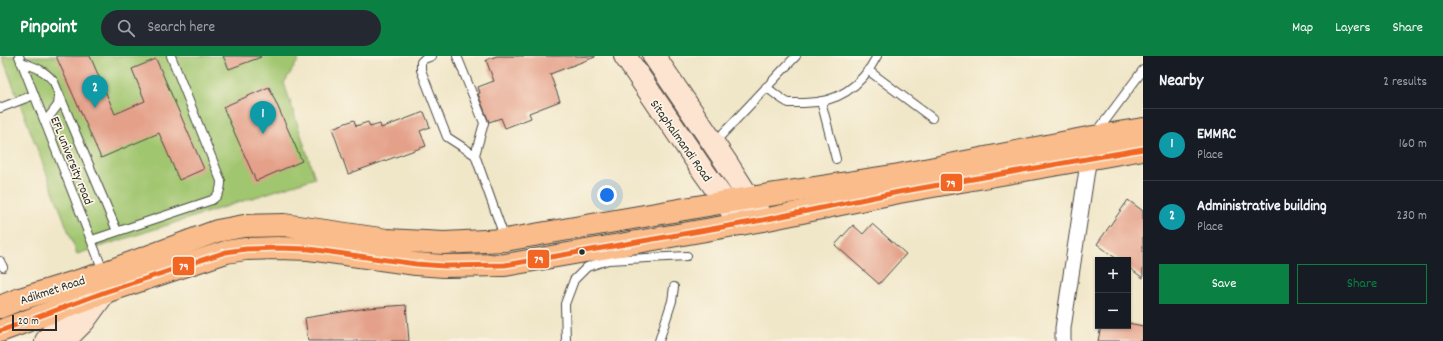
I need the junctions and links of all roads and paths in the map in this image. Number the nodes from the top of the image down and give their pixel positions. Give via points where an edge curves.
1 (171, 56) edge
2 (432, 56) edge
3 (457, 56) edge
4 (625, 56) edge
5 (654, 56) edge
6 (796, 56) edge
7 (877, 56) edge
8 (20, 59) edge
9 (869, 70) junction
10 (1143, 70) edge
11 (766, 87) junction
12 (59, 94) junction
13 (34, 95) junction
14 (821, 101) junction
15 (0, 108) edge
16 (932, 118) dead end
17 (45, 122) junction
18 (1143, 129) edge
19 (1093, 137) junction
20 (713, 143) junction
21 (1143, 149) edge
22 (474, 155) junction
23 (1088, 158) junction
24 (836, 160) dead end
25 (750, 198) junction
26 (727, 202) junction
27 (763, 220) junction
28 (741, 224) junction
29 (117, 231) junction
30 (92, 240) junction
31 (506, 240) junction
32 (686, 256) dead end
33 (105, 282) junction
34 (674, 287) dead end
35 (0, 307) edge
36 (0, 331) edge
37 (1060, 339) edge
38 (46, 341) edge
39 (64, 341) edge
40 (566, 341) edge
41 (659, 341) edge

1 - 29 lane via 221,181 220,192 212,200
2 - 22 lane via 424,59 420,66 447,137
3 - 22 lane via 484,123
4 - 26 main road, Sitaphalmandi Road
5 - 20 main road, Sitaphalmandi Road
6 - 11 lane
7 - 9 lane
8 - 12 lane via 48,74
8 - 13 lane, EFL university road
9 - 14 lane via 852,88 836,97
9 - 16 lane
10 - 19 lane
11 - 14 lane via 788,102
11 - 20 lane
12 - 17 lane via 58,105
12 - 29 lane
13 - 15 lane
13 - 17 lane, EFL university road
14 - 24 lane
17 - 30 lane, EFL university road
18 - 19 main road
19 - 23 street
19 - 25 main road via 899,175
20 - 25 main road, Sitaphalmandi Road
21 - 23 main road
22 - 31 lane
23 - 27 main road via 899,192
23 - 37 street
25 - 26 main road
25 - 27 main road, Sitaphalmandi Road
26 - 28 main road, Sitaphalmandi Road
26 - 31 main road
27 - 28 main road
28 - 33 main road via 505,265 444,266 309,249 246,249
29 - 30 lane
30 - 33 lane, EFL university road
31 - 33 main road via 444,243 387,240 284,225 244,226 217,231
32 - 40 lane via 608,260 586,267 574,280 565,304
33 - 35 main road, Adikmet Road via 17,300
33 - 36 main road, Adikmet Road
33 - 38 main road via 57,326
33 - 39 main road via 84,321
34 - 41 lane

